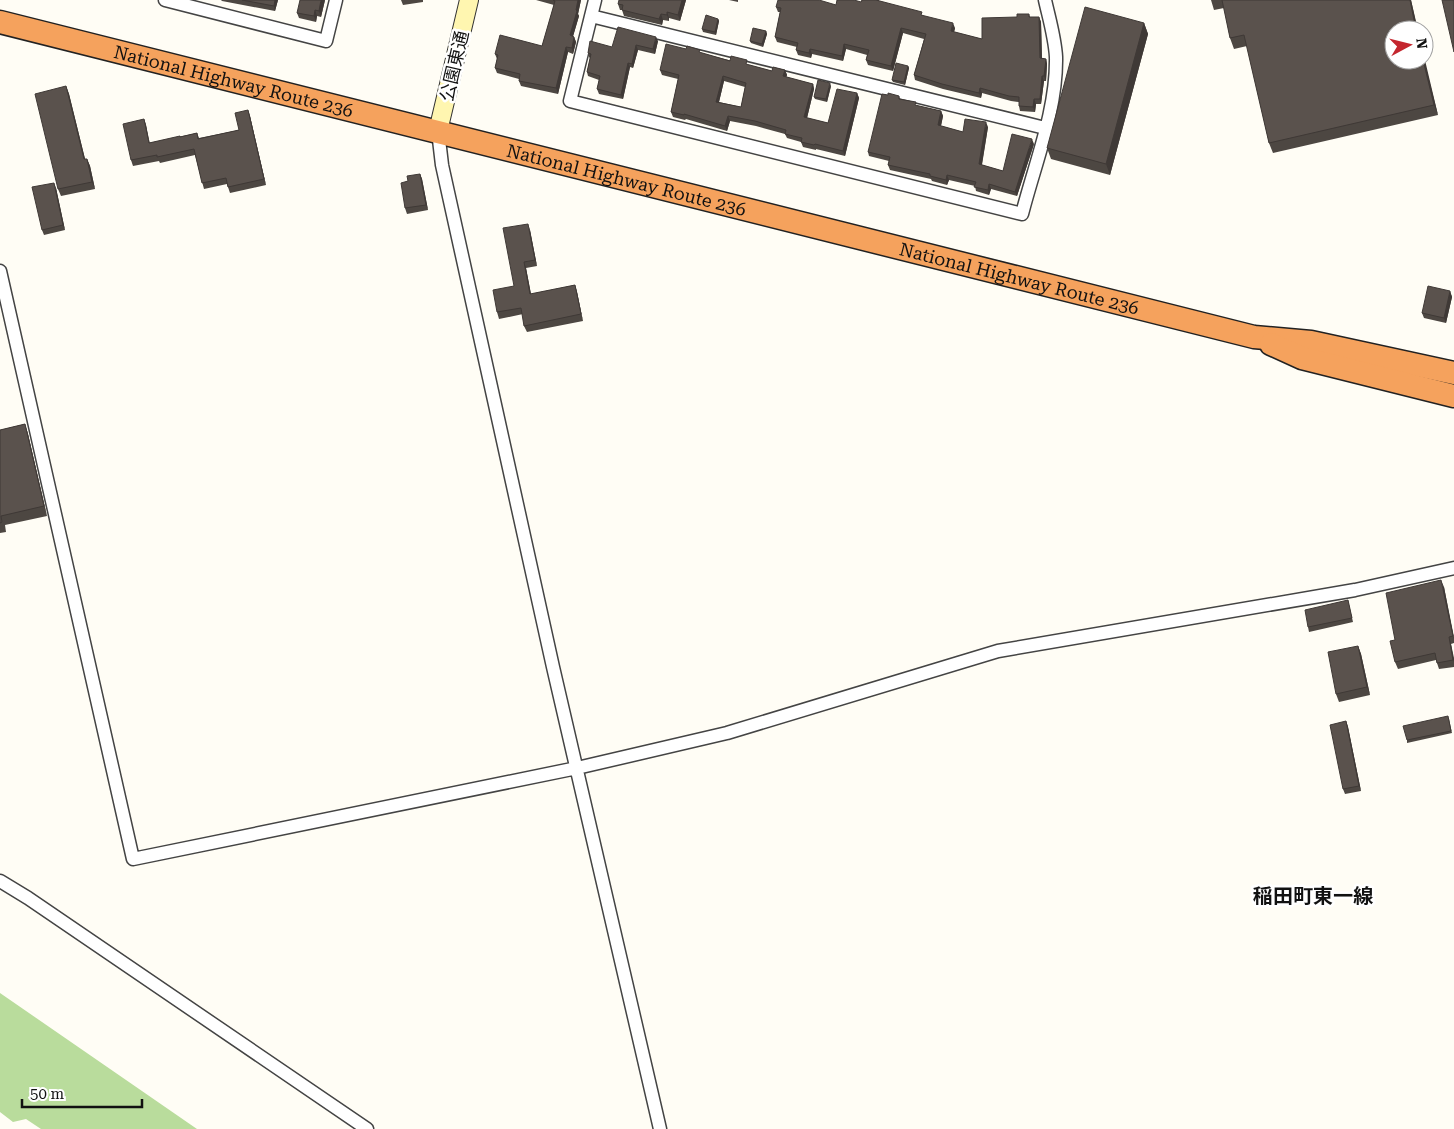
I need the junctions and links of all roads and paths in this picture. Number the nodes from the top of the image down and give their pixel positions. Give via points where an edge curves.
1 (165, 0) edge
2 (336, 0) edge
3 (469, 0) edge
4 (595, 0) edge
5 (1045, 0) edge
6 (591, 16) junction
7 (0, 22) edge
8 (1046, 128) junction
9 (438, 131) junction
10 (0, 272) edge
11 (1254, 337) junction
12 (1454, 373) edge
13 (1454, 396) edge
14 (1454, 568) edge
15 (577, 768) junction
16 (0, 881) edge
17 (367, 1129) edge
18 (660, 1129) edge

1 - 2 street via 326,41
3 - 9 street, 公園東通
4 - 6 street
5 - 8 street via 1056,55 1055,88
6 - 8 street
6 - 8 street via 570,101 1022,214
7 - 9 highway, National Highway Route 236
9 - 11 highway, National Highway Route 236
9 - 15 street via 442,165
10 - 15 street via 133,859
11 - 12 highway, National Highway Route 236 via 1311,342
11 - 13 highway, National Highway Route 236 via 1302,358
14 - 15 street via 1355,590 998,651 727,733
15 - 18 street
16 - 17 street

